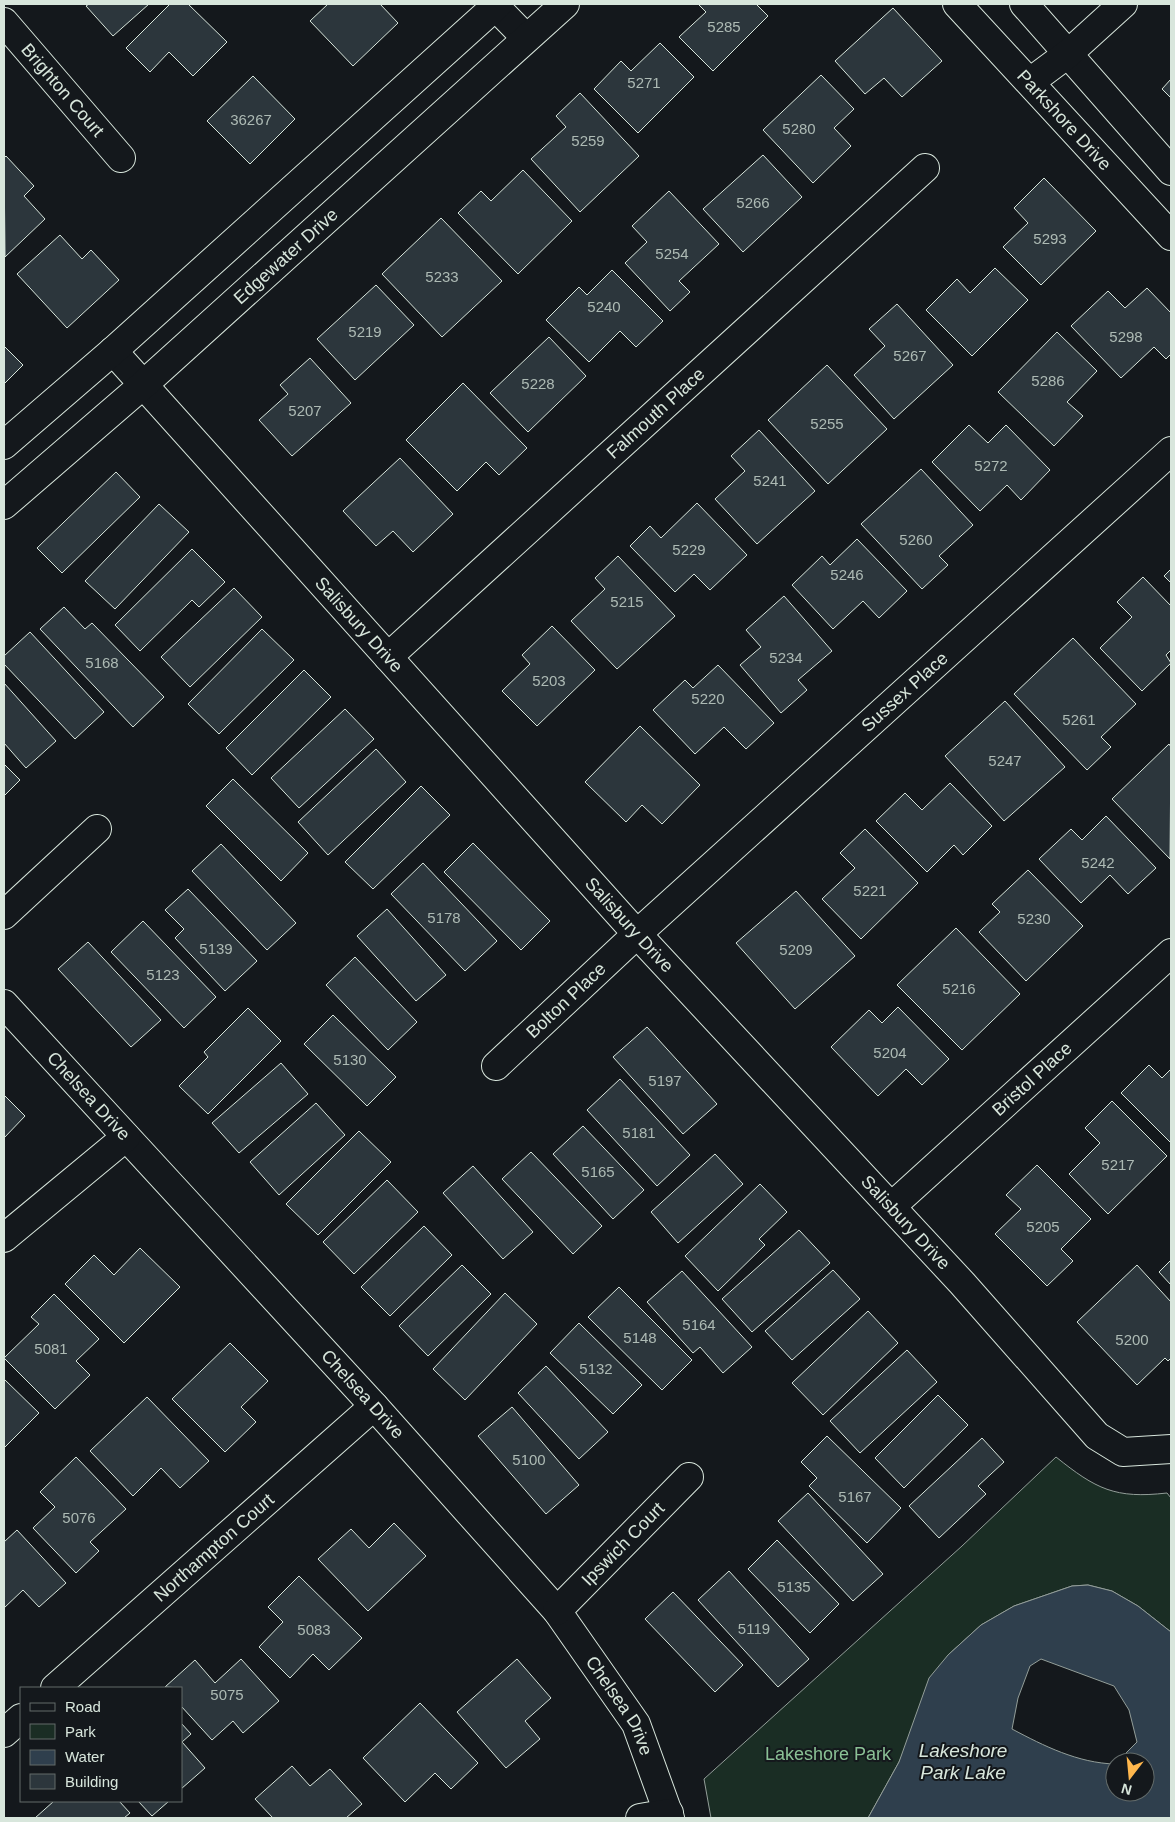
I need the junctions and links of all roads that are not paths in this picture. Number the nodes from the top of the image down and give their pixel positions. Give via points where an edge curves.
1 (496, 4) edge
2 (565, 4) edge
3 (957, 4) edge
4 (1024, 4) edge
5 (1123, 4) edge
6 (4, 22) edge
7 (526, 38) junction
8 (1069, 53) junction
9 (1030, 82) junction
10 (121, 158) dead end
11 (925, 168) dead end
12 (1171, 171) edge
13 (1171, 236) edge
14 (113, 351) junction
15 (143, 385) junction
16 (4, 445) edge
17 (1171, 451) edge
18 (4, 505) edge
19 (388, 657) junction
20 (98, 829) dead end
21 (4, 915) edge
22 (637, 934) junction
23 (1171, 953) edge
24 (4, 1004) edge
25 (496, 1066) dead end
26 (126, 1137) junction
27 (892, 1206) junction
28 (4, 1238) edge
29 (374, 1406) junction
30 (1171, 1449) edge
31 (689, 1477) dead end
32 (557, 1611) junction
33 (55, 1687) edge
34 (20, 1719) edge
35 (4, 1733) edge
36 (670, 1815) edge
37 (640, 1818) edge

1 - 7 street
1 - 14 street
2 - 7 street, Edgewater Drive
3 - 9 street, Parkshore Drive
4 - 8 street
5 - 8 street
6 - 10 street, Brighton Court
7 - 15 street, Edgewater Drive
8 - 9 street
8 - 12 street
9 - 13 street, Parkshore Drive
11 - 19 street, Falmouth Place
14 - 15 street, Salisbury Drive
14 - 16 street
15 - 18 street, Edgewater Drive
15 - 19 street, Salisbury Drive
17 - 22 street, Sussex Place
19 - 22 street, Salisbury Drive
20 - 21 street
22 - 25 street, Bolton Place
22 - 27 street, Salisbury Drive
23 - 27 street, Bristol Place
24 - 26 street, Chelsea Drive
26 - 28 street
26 - 29 street, Chelsea Drive
27 - 30 street, Salisbury Drive via 1097,1436 1123,1452
29 - 32 street, Chelsea Drive
29 - 33 street, Northampton Court
31 - 32 street, Ipswich Court
32 - 36 street, Chelsea Drive via 636,1724
34 - 35 street
36 - 37 street

